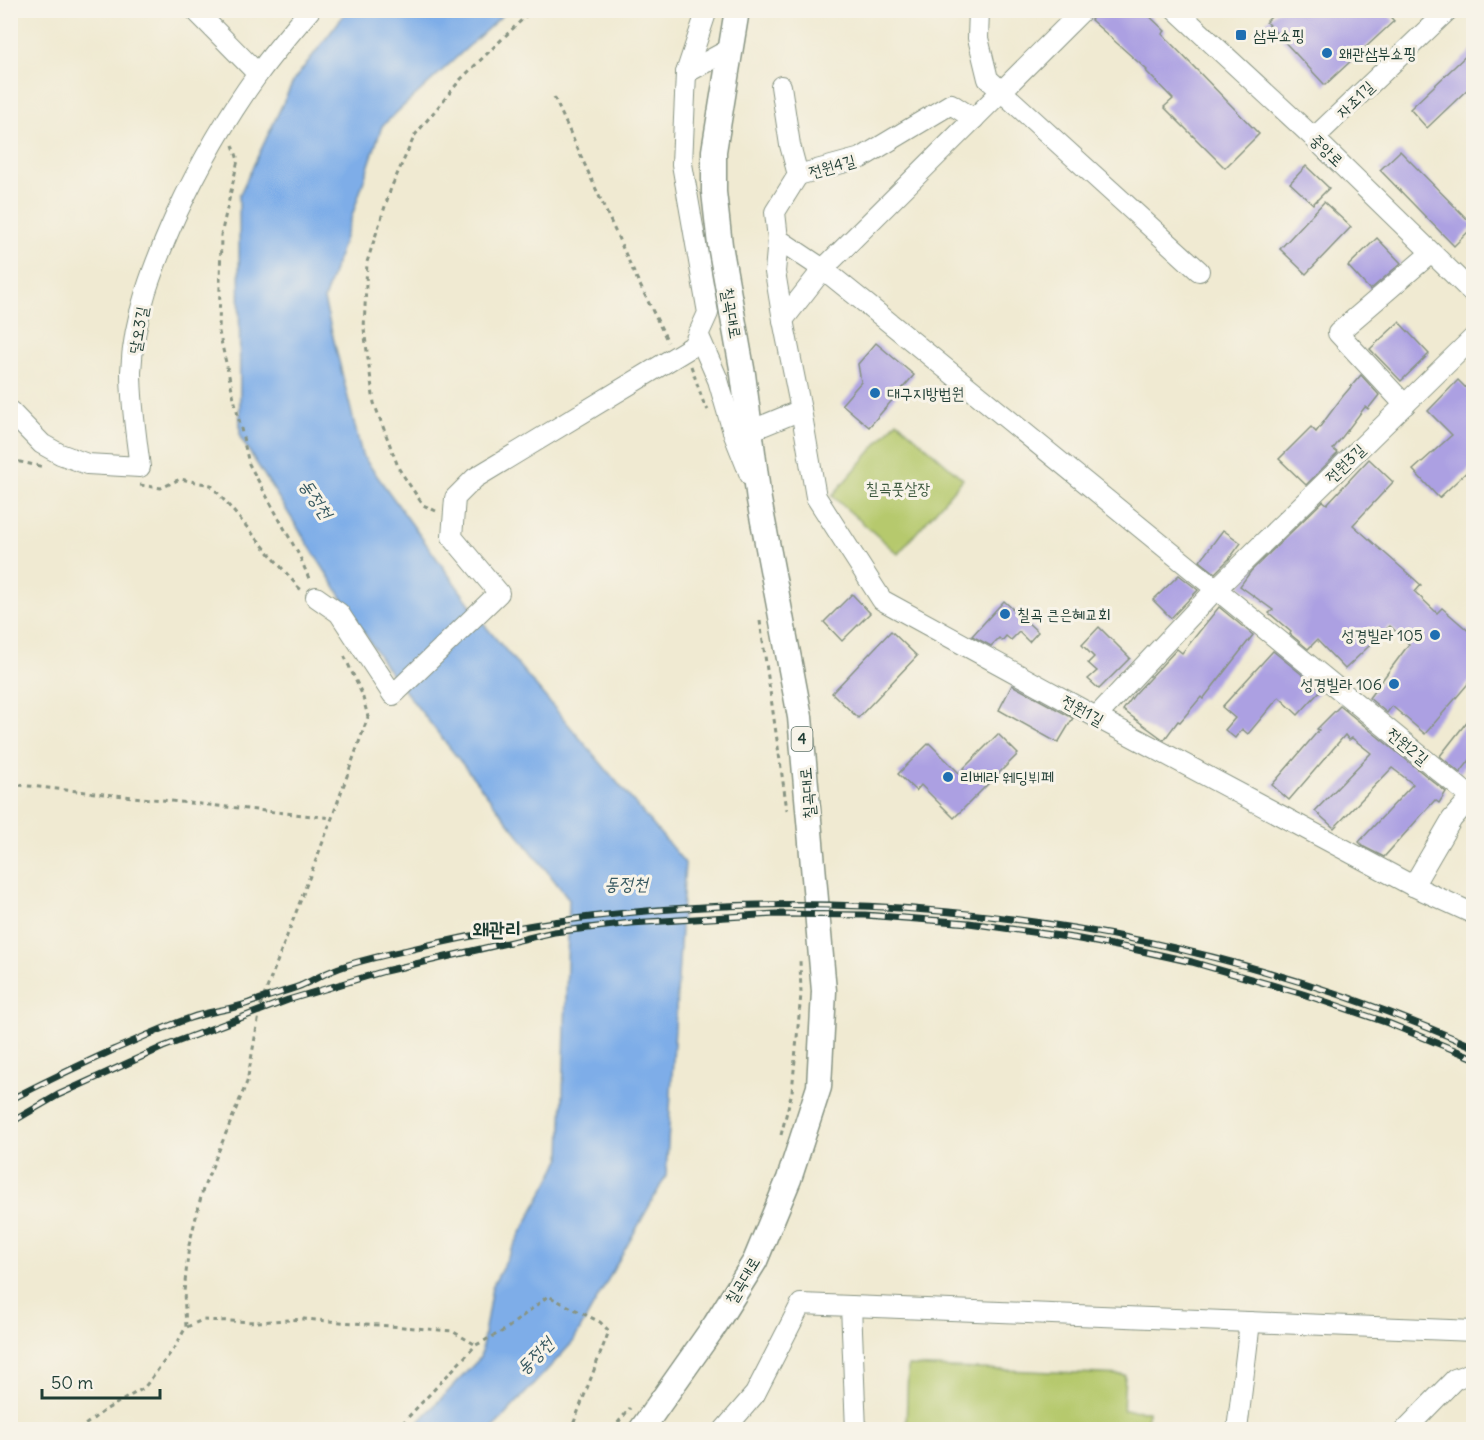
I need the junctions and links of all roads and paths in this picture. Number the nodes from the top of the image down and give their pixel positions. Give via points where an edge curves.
1 (195, 10) edge
2 (310, 10) edge
3 (532, 10) edge
4 (707, 10) edge
5 (737, 10) edge
6 (979, 10) edge
7 (1083, 10) edge
8 (1176, 10) edge
9 (1448, 10) edge
10 (730, 49) junction
11 (258, 74) junction
12 (686, 74) junction
13 (781, 86) dead end
14 (1001, 92) junction
15 (554, 97) dead end
16 (974, 119) junction
17 (225, 123) junction
18 (1314, 138) junction
19 (798, 175) junction
20 (778, 239) junction
21 (1431, 253) junction
22 (823, 269) junction
23 (1199, 271) dead end
24 (1473, 294) edge
25 (783, 320) junction
26 (698, 334) junction
27 (1473, 338) edge
28 (675, 357) junction
29 (1405, 405) junction
30 (801, 410) junction
31 (10, 411) edge
32 (710, 414) dead end
33 (750, 431) junction
34 (10, 460) edge
35 (51, 468) dead end
36 (139, 476) junction
37 (759, 500) junction
38 (453, 518) junction
39 (1216, 590) junction
40 (316, 597) junction
41 (760, 618) dead end
42 (342, 651) dead end
43 (1096, 717) junction
44 (10, 784) edge
45 (1472, 795) edge
46 (787, 813) dead end
47 (332, 818) junction
48 (1413, 886) junction
49 (1473, 914) edge
50 (800, 953) dead end
51 (779, 1144) dead end
52 (851, 1306) junction
53 (1250, 1322) junction
54 (186, 1327) junction
55 (1473, 1331) edge
56 (476, 1345) junction
57 (1473, 1372) edge
58 (634, 1403) dead end
59 (78, 1430) edge
60 (396, 1430) edge
61 (572, 1430) edge
62 (612, 1430) edge
63 (641, 1430) edge
64 (724, 1430) edge
65 (856, 1430) edge
66 (1237, 1430) edge
67 (1405, 1430) edge

1 - 11 street
2 - 11 street, 달오3길
3 - 38 path via 461,79 415,135 391,188 367,262 364,329 374,403 399,469 423,505
4 - 12 street
5 - 10 main road, 칠곡대로 / 4
6 - 14 street via 978,38 988,79
7 - 14 street
8 - 18 street, 중앙로
9 - 18 street, 자조1길
10 - 12 street
10 - 33 main road, 칠곡대로 / 4 via 714,151 714,192
11 - 17 street, 달오3길
12 - 26 street via 682,164 708,313
13 - 19 street, 전원4길
14 - 16 street
14 - 23 street
15 - 28 path
16 - 19 street, 전원4길 via 951,104 861,158
16 - 22 street
17 - 36 street, 달오3길 via 161,249 135,334 131,372
17 - 40 path via 238,160 221,235 219,332 249,464 300,557
18 - 21 street, 중앙로
19 - 20 street, 전원1길 via 775,212
20 - 22 street
20 - 25 street, 전원1길 via 775,272
21 - 24 street, 중앙로
21 - 29 street via 1338,333
22 - 25 street
22 - 39 street
25 - 30 street, 전원1길
26 - 28 street via 693,346
26 - 37 street
27 - 29 street, 전원3길
28 - 32 path via 689,362
28 - 38 street via 475,478 455,498
29 - 39 street, 전원3길
30 - 33 street
30 - 43 street, 전원1길 via 816,497 882,600
31 - 36 street via 42,444 60,454
33 - 37 main road, 칠곡대로 / 4
34 - 35 path
36 - 40 path via 161,488 180,480 211,485 299,588
37 - 63 main road, 칠곡대로 / 4 via 800,717 824,991 819,1087 789,1179 755,1261
38 - 40 street via 452,537 499,593 393,694 339,613
39 - 43 street, 전원3길
39 - 45 street, 전원2길
41 - 46 path
42 - 47 path via 368,717
43 - 48 street, 전원1길
44 - 47 path
45 - 48 street, 전원2길 via 1452,819
47 - 54 path via 261,1004 247,1082 203,1189 189,1245 184,1292
48 - 49 street, 전원1길
50 - 51 path via 801,994 792,1092
52 - 53 street
52 - 64 street via 801,1304 755,1394
52 - 65 street
53 - 55 street
53 - 66 street
54 - 56 path via 202,1320 304,1319 452,1331
54 - 59 path via 144,1388
56 - 60 path
56 - 61 path via 505,1330 548,1296 600,1322 609,1331
57 - 67 street via 1455,1379
58 - 62 path

